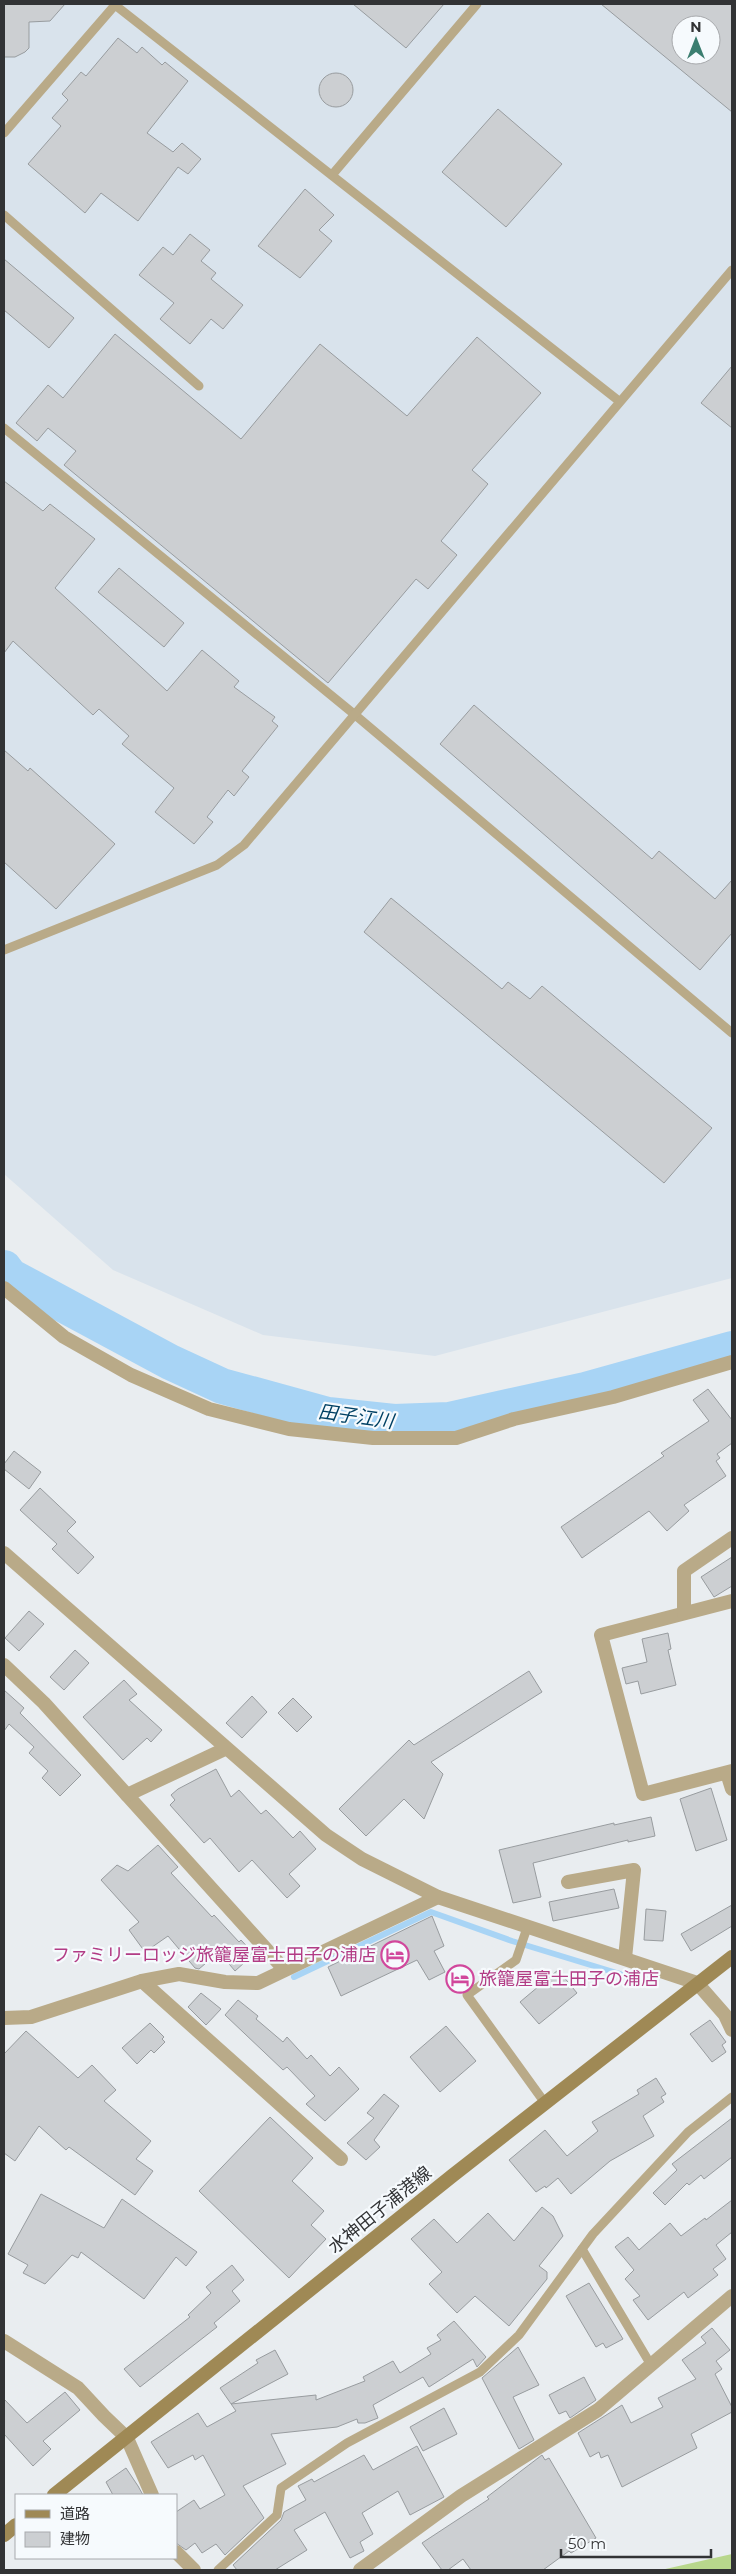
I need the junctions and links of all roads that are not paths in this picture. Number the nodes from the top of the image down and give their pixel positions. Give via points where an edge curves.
1 (477, 4) edge
2 (4, 133) edge
3 (332, 175) junction
4 (4, 215) edge
5 (732, 270) edge
6 (199, 386) dead end
7 (619, 401) junction
8 (4, 428) edge
9 (354, 714) junction
10 (4, 950) edge
11 (730, 1027) edge
12 (4, 1288) edge
13 (730, 1364) edge
14 (732, 1538) edge
15 (4, 1553) edge
16 (732, 1601) edge
17 (684, 1613) junction
18 (4, 1665) edge
19 (225, 1749) junction
20 (730, 1772) edge
21 (732, 1789) edge
22 (127, 1795) junction
23 (568, 1882) dead end
24 (438, 1897) junction
25 (526, 1932) junction
26 (732, 1957) edge
27 (625, 1958) junction
28 (284, 1970) junction
29 (142, 1981) junction
30 (697, 1983) junction
31 (4, 2018) edge
32 (732, 2030) edge
33 (732, 2097) edge
34 (546, 2103) junction
35 (341, 2159) dead end
36 (582, 2249) junction
37 (732, 2296) edge
38 (4, 2340) edge
39 (651, 2365) junction
40 (127, 2438) junction
41 (55, 2494) edge
42 (152, 2494) edge
43 (15, 2526) edge
44 (4, 2535) edge
45 (178, 2554) edge
46 (194, 2570) edge
47 (218, 2570) edge
48 (360, 2570) edge

1 - 3 lane
2 - 3 lane via 115,5
3 - 7 lane
4 - 6 lane
5 - 7 lane
7 - 9 lane
8 - 9 lane
9 - 10 lane via 244,845 217,865
9 - 11 lane
12 - 13 street via 64,1337 132,1375 209,1409 289,1428 372,1438 456,1438 514,1419 612,1397
14 - 17 street via 684,1572
15 - 19 street
16 - 17 street
17 - 20 street via 601,1635 643,1794
18 - 22 street via 44,1703
19 - 22 street
19 - 24 street via 326,1835 362,1859
20 - 21 street
22 - 28 street
23 - 27 street via 634,1870
24 - 25 street
24 - 28 street
25 - 27 street
25 - 34 lane via 516,1960 467,1995
26 - 30 main road, 水神田子浦港線
27 - 30 street
28 - 29 street via 258,1983 225,1982 179,1974
29 - 31 street via 31,2017
29 - 35 street
30 - 32 street via 725,2016
30 - 34 main road, 水神田子浦港線
33 - 36 lane via 688,2132
34 - 40 main road, 水神田子浦港線
36 - 39 lane
36 - 47 lane via 519,2334 480,2372 347,2443 281,2488 277,2515
37 - 39 street
38 - 40 street via 78,2388
39 - 48 street via 598,2410 461,2496
40 - 41 main road, 水神田子浦港線
40 - 42 street
43 - 44 main road
45 - 46 street

